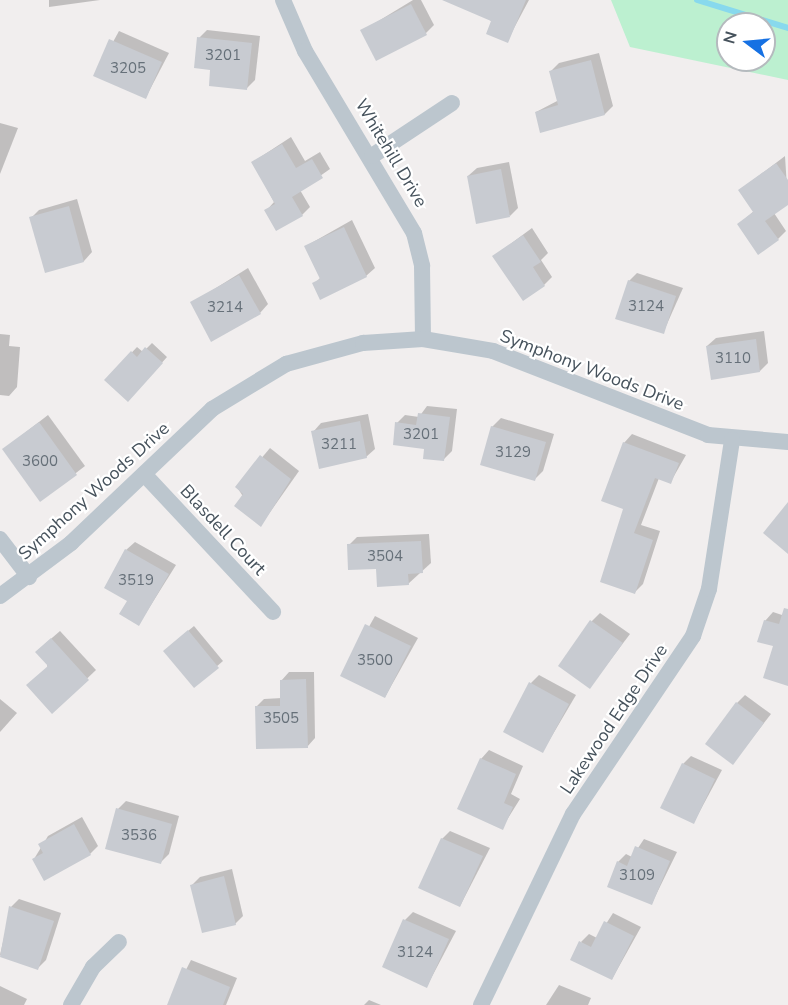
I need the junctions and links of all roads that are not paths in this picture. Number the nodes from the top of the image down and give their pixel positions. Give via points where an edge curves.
1 (283, 0) edge
2 (452, 103) dead end
3 (372, 156) junction
4 (423, 339) junction
5 (732, 440) junction
6 (788, 442) edge
7 (144, 474) junction
8 (0, 539) edge
9 (29, 577) junction
10 (0, 596) edge
11 (273, 612) dead end
12 (119, 942) dead end
13 (71, 1005) edge
14 (481, 1005) edge

1 - 3 street, Whitehill Drive via 305,51
2 - 3 street
3 - 4 street, Whitehill Drive via 414,233 423,277
4 - 5 street, Symphony Woods Drive via 493,351 666,421
4 - 7 street, Symphony Woods Drive via 363,343 285,364 212,409
5 - 6 street, Symphony Woods Drive
5 - 14 street, Lakewood Edge Drive via 700,621 676,664 573,814
7 - 9 street, Symphony Woods Drive
7 - 11 street, Blasdell Court
8 - 9 street
9 - 10 street, Symphony Woods Drive
12 - 13 street via 93,967

